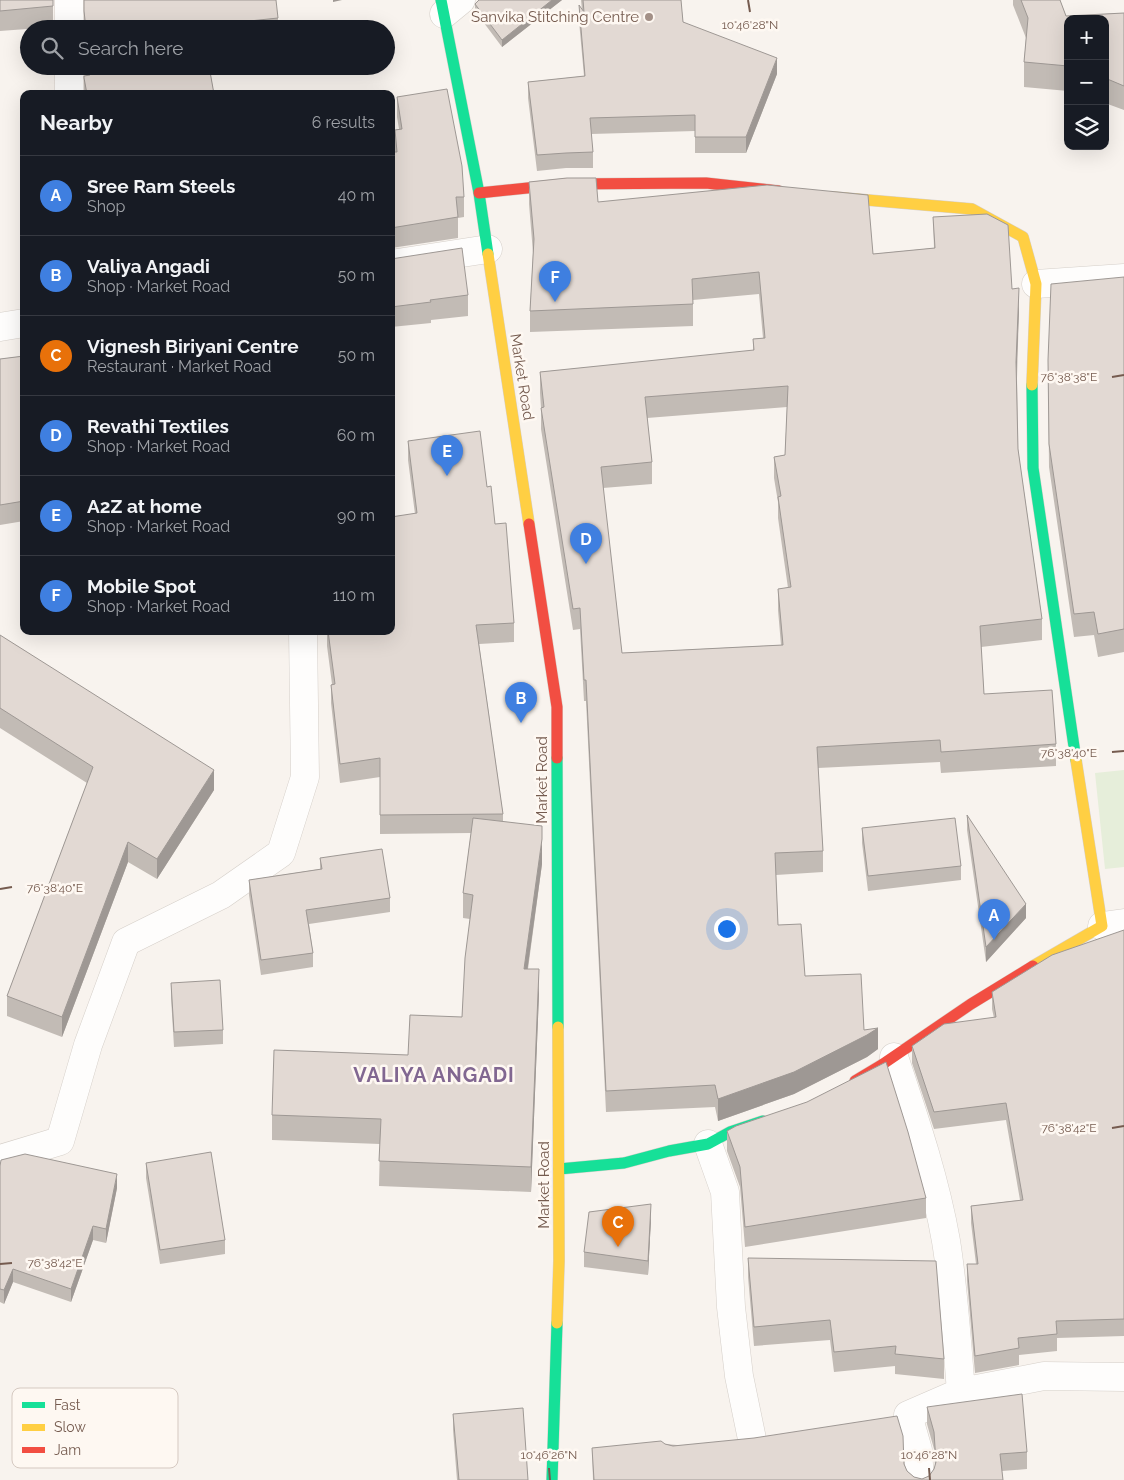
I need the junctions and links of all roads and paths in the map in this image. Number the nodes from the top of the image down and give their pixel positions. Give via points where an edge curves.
1 (69, 0) edge
2 (449, 5) edge
3 (69, 20) edge
4 (70, 75) edge
5 (69, 90) edge
6 (788, 192) edge
7 (479, 193) junction
8 (816, 196) edge
9 (488, 250) junction
10 (395, 263) edge
11 (1124, 278) edge
12 (1036, 284) junction
13 (20, 324) edge
14 (0, 327) edge
15 (304, 635) edge
16 (1113, 924) edge
17 (894, 1057) junction
18 (842, 1087) edge
19 (774, 1117) edge
20 (708, 1144) junction
21 (0, 1159) edge
22 (559, 1169) junction
23 (1124, 1377) edge
24 (961, 1392) junction
25 (725, 1442) edge
26 (552, 1480) edge
27 (920, 1480) edge

1 - 3 street
2 - 7 street, Market Road
4 - 5 street
6 - 7 street via 706,183 566,184
7 - 9 street, Market Road
8 - 12 street via 972,209 1023,237
9 - 10 street
9 - 22 street, Market Road via 557,707
11 - 12 street
12 - 16 street via 1033,468 1090,857
13 - 14 street
15 - 21 street via 305,777 281,853 221,895 126,942 88,1045 60,1142
16 - 17 street via 1030,967
17 - 18 street
17 - 24 street via 923,1144 945,1240
19 - 20 street via 730,1132
20 - 22 street via 624,1163
20 - 25 street via 725,1192 731,1306 739,1376 762,1438
22 - 26 street, Market Road
23 - 24 street via 1044,1376
24 - 27 street via 898,1417 918,1450

